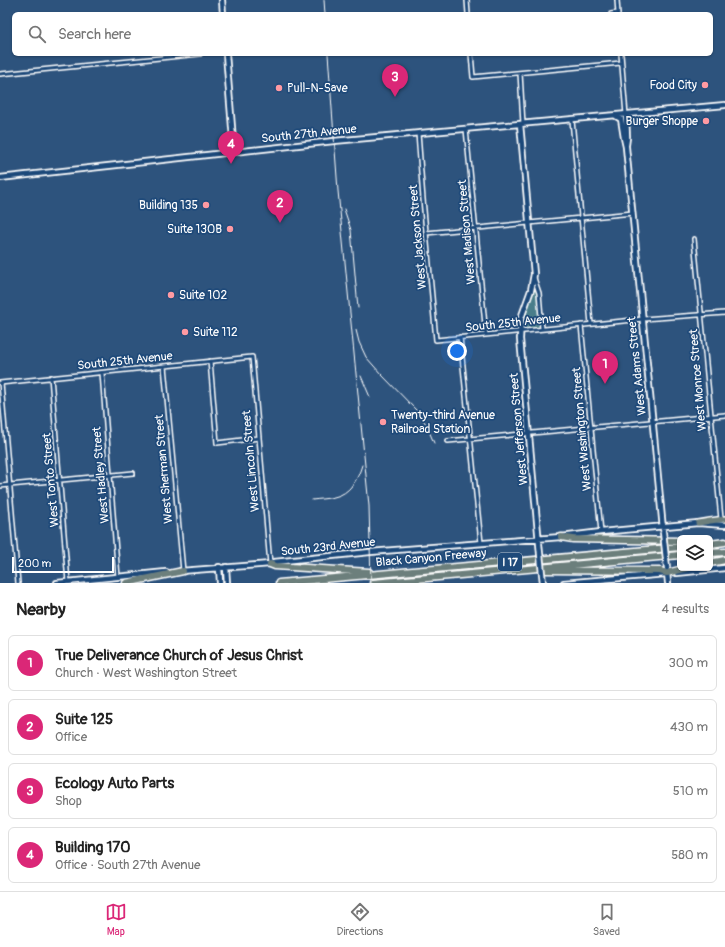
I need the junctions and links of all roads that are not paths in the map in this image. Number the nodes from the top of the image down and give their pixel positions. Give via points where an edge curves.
1 (222, 0) edge
2 (467, 0) edge
3 (617, 0) edge
4 (223, 12) edge
5 (468, 12) edge
6 (618, 12) edge
7 (180, 56) edge
8 (226, 56) edge
9 (471, 56) edge
10 (621, 56) edge
11 (622, 63) junction
12 (520, 73) junction
13 (0, 74) edge
14 (725, 106) edge
15 (626, 115) junction
16 (616, 116) junction
17 (572, 120) junction
18 (522, 124) junction
19 (466, 129) junction
20 (418, 133) junction
21 (626, 147) junction
22 (234, 152) junction
23 (0, 178) edge
24 (633, 213) junction
25 (581, 218) junction
26 (529, 223) junction
27 (476, 228) junction
28 (426, 233) junction
29 (694, 239) dead end
30 (534, 274) junction
31 (725, 313) edge
32 (701, 315) junction
33 (643, 319) junction
34 (592, 324) junction
35 (581, 325) junction
36 (542, 329) junction
37 (520, 331) junction
38 (486, 335) junction
39 (460, 337) junction
40 (436, 340) joint
41 (252, 357) joint
42 (210, 361) junction
43 (164, 366) junction
44 (102, 373) junction
45 (51, 377) junction
46 (1, 383) edge
47 (725, 415) edge
48 (711, 416) junction
49 (652, 422) junction
50 (591, 427) junction
51 (529, 433) junction
52 (259, 438) junction
53 (470, 439) junction
54 (448, 441) dead end
55 (133, 473) dead end
56 (110, 476) junction
57 (60, 480) junction
58 (10, 485) junction
59 (0, 486) edge
60 (723, 519) edge
61 (698, 523) junction
62 (725, 525) edge
63 (662, 526) junction
64 (601, 532) junction
65 (561, 537) junction
66 (539, 538) junction
67 (677, 541) edge
68 (481, 543) junction
69 (677, 547) edge
70 (725, 552) edge
71 (713, 553) edge
72 (677, 555) edge
73 (725, 560) edge
74 (713, 562) edge
75 (270, 564) junction
76 (219, 567) junction
77 (226, 567) junction
78 (534, 568) junction
79 (725, 568) edge
80 (677, 570) edge
81 (183, 571) junction
82 (667, 571) junction
83 (392, 573) junction
84 (118, 577) junction
85 (543, 581) edge
86 (606, 581) edge
87 (68, 582) junction
88 (383, 582) edge
89 (18, 583) edge
90 (57, 583) edge
91 (126, 583) edge
92 (220, 583) edge
93 (227, 583) edge
94 (279, 583) edge
95 (373, 583) edge
96 (564, 583) edge
97 (668, 583) edge

1 - 4 main road
2 - 5 street
3 - 6 street
7 - 13 street
8 - 22 main road
9 - 12 street via 473,77
10 - 11 street, West Adams Street
11 - 12 street
11 - 15 street, West Adams Street
12 - 18 street, West Jefferson Street
14 - 15 main road, South 27th Avenue
15 - 16 main road, South 27th Avenue
15 - 21 main road, West Adams Street
16 - 17 main road, South 27th Avenue
16 - 21 main road, West Adams Street via 622,120
17 - 18 main road, South 27th Avenue
17 - 25 street
18 - 19 main road, South 27th Avenue
18 - 26 main road, West Jefferson Street
19 - 20 main road, South 27th Avenue
19 - 27 street, West Madison Street
20 - 22 main road, South 27th Avenue
20 - 28 street, West Jackson Street
21 - 24 main road, West Adams Street
22 - 23 main road, South 27th Avenue
24 - 25 street
24 - 33 main road, West Adams Street
25 - 26 street
25 - 34 street
26 - 27 street
26 - 30 main road, West Jefferson Street
27 - 28 street
27 - 38 street, West Madison Street
28 - 40 street, West Jackson Street
29 - 32 street, West Monroe Street
30 - 36 street, West Jefferson Street
30 - 37 main road, West Jefferson Street via 521,318
31 - 32 street, South 25th Avenue
32 - 33 street, South 25th Avenue
32 - 48 street, West Monroe Street
33 - 34 street, South 25th Avenue
33 - 49 main road, West Adams Street
34 - 35 street, South 25th Avenue
35 - 36 street, South 25th Avenue
35 - 50 street, West Washington Street
36 - 37 street, South 25th Avenue
37 - 38 street, South 25th Avenue
37 - 51 main road, West Jefferson Street
38 - 39 street, South 25th Avenue
39 - 40 street, South 25th Avenue
39 - 53 street
41 - 42 street, South 25th Avenue
41 - 52 street, West Lincoln Street
42 - 43 street, South 25th Avenue
42 - 52 street via 217,443
43 - 44 street, South 25th Avenue
43 - 81 street, West Sherman Street
44 - 45 street, South 25th Avenue
44 - 56 street, West Hadley Street
45 - 46 street, South 25th Avenue
45 - 57 street, West Tonto Street
46 - 58 street
47 - 48 street
48 - 49 street
48 - 60 street, West Monroe Street
49 - 50 street
49 - 63 main road, West Adams Street
50 - 51 street
50 - 64 street, West Washington Street
51 - 53 street
51 - 66 main road, West Jefferson Street
52 - 75 street, West Lincoln Street
53 - 54 street
53 - 68 street
55 - 56 street
56 - 57 street
56 - 84 street, West Hadley Street
57 - 58 street
57 - 87 street, West Tonto Street
58 - 59 street
58 - 89 street
60 - 61 main road
61 - 62 main road, South 23rd Avenue
61 - 63 main road, South 23rd Avenue
63 - 64 main road, South 23rd Avenue
63 - 82 main road, West Adams Street, bridge
64 - 65 main road, South 23rd Avenue
65 - 66 main road, South 23rd Avenue
65 - 67 highway
66 - 68 main road, South 23rd Avenue
66 - 85 main road, West Jefferson Street, bridge
68 - 75 main road, South 23rd Avenue via 370,552
69 - 83 highway, Black Canyon Freeway / I 17
70 - 71 highway
72 - 78 highway, Black Canyon Freeway / I 17
73 - 74 highway
75 - 77 main road, South 23rd Avenue
75 - 83 highway
76 - 77 main road, South 23rd Avenue
76 - 81 main road, South 23rd Avenue
76 - 92 main road
77 - 93 main road
78 - 82 highway via 549,571
78 - 88 highway, Black Canyon Freeway / I 17
79 - 82 main road
80 - 82 highway
81 - 84 main road, South 23rd Avenue
81 - 91 highway
82 - 86 main road
82 - 97 main road, West Adams Street
83 - 94 highway, Black Canyon Freeway / I 17
84 - 87 main road, South 23rd Avenue
86 - 96 main road
87 - 90 main road, South 23rd Avenue
88 - 95 highway, Black Canyon Freeway / I 17

